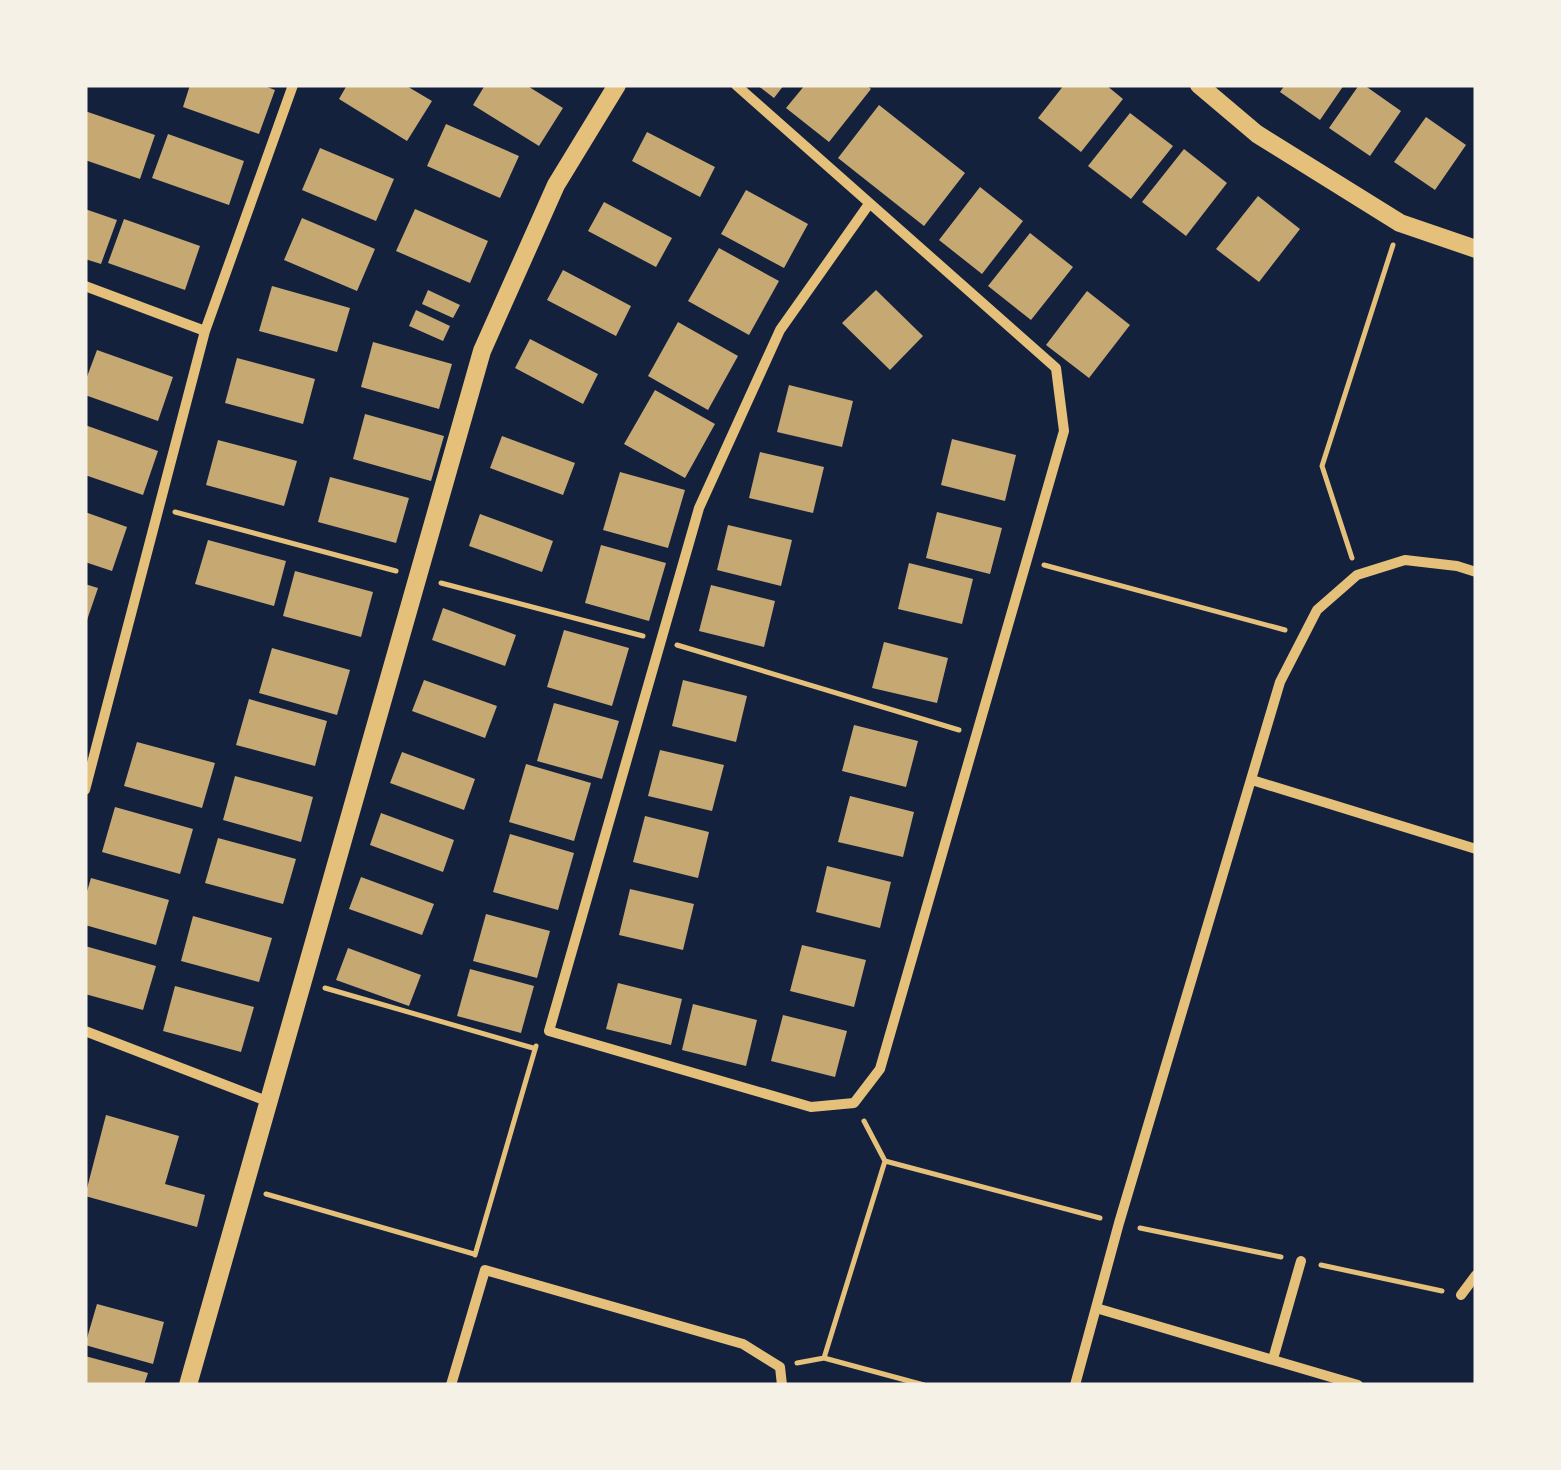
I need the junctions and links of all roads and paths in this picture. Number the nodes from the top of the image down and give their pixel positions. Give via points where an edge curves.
1 (293, 85) edge
2 (618, 85) edge
3 (736, 85) edge
4 (1199, 85) edge
5 (869, 204) junction
6 (1400, 223) junction
7 (1476, 249) edge
8 (85, 286) edge
9 (205, 331) junction
10 (159, 508) junction
11 (1027, 560) junction
12 (1476, 572) edge
13 (1357, 575) junction
14 (418, 577) junction
15 (1304, 635) junction
16 (661, 640) junction
17 (976, 735) junction
18 (1252, 780) junction
19 (85, 790) edge
20 (1476, 850) edge
21 (304, 982) junction
22 (85, 1031) edge
23 (549, 1032) junction
24 (533, 1048) junction
25 (270, 1102) junction
26 (854, 1102) junction
27 (885, 1161) junction
28 (245, 1188) junction
29 (1120, 1224) junction
30 (1301, 1261) junction
31 (1476, 1275) edge
32 (1460, 1295) joint
33 (1096, 1308) junction
34 (824, 1358) junction
35 (1273, 1359) junction
36 (780, 1366) junction
37 (188, 1385) edge
38 (451, 1385) edge
39 (782, 1385) edge
40 (924, 1385) edge
41 (1074, 1385) edge
42 (1358, 1385) edge

1 - 9 street
2 - 14 street via 556,185 482,351
3 - 5 street
4 - 6 street via 1257,134
5 - 11 street via 1056,368 1064,431
5 - 16 street via 780,330 699,508
6 - 7 street
6 - 13 path via 1322,466
8 - 9 street
9 - 10 street
10 - 14 path
10 - 19 street
11 - 15 path
11 - 17 street
12 - 13 street via 1405,560
13 - 15 street via 1317,610
14 - 16 path
14 - 21 street
15 - 18 street via 1280,682
16 - 17 path
16 - 23 street
17 - 26 street via 880,1069
18 - 20 street
18 - 29 street
21 - 24 path
21 - 25 street
22 - 25 street
23 - 24 path
23 - 26 street via 811,1107
24 - 28 path via 474,1254
25 - 28 street
26 - 27 path
27 - 29 path
27 - 34 path
28 - 37 street
29 - 30 path
29 - 33 street
30 - 32 path
30 - 35 street
31 - 32 street
33 - 35 street
33 - 41 street
34 - 36 path
34 - 40 path
35 - 42 street
36 - 38 street via 743,1344 485,1270
36 - 39 street

